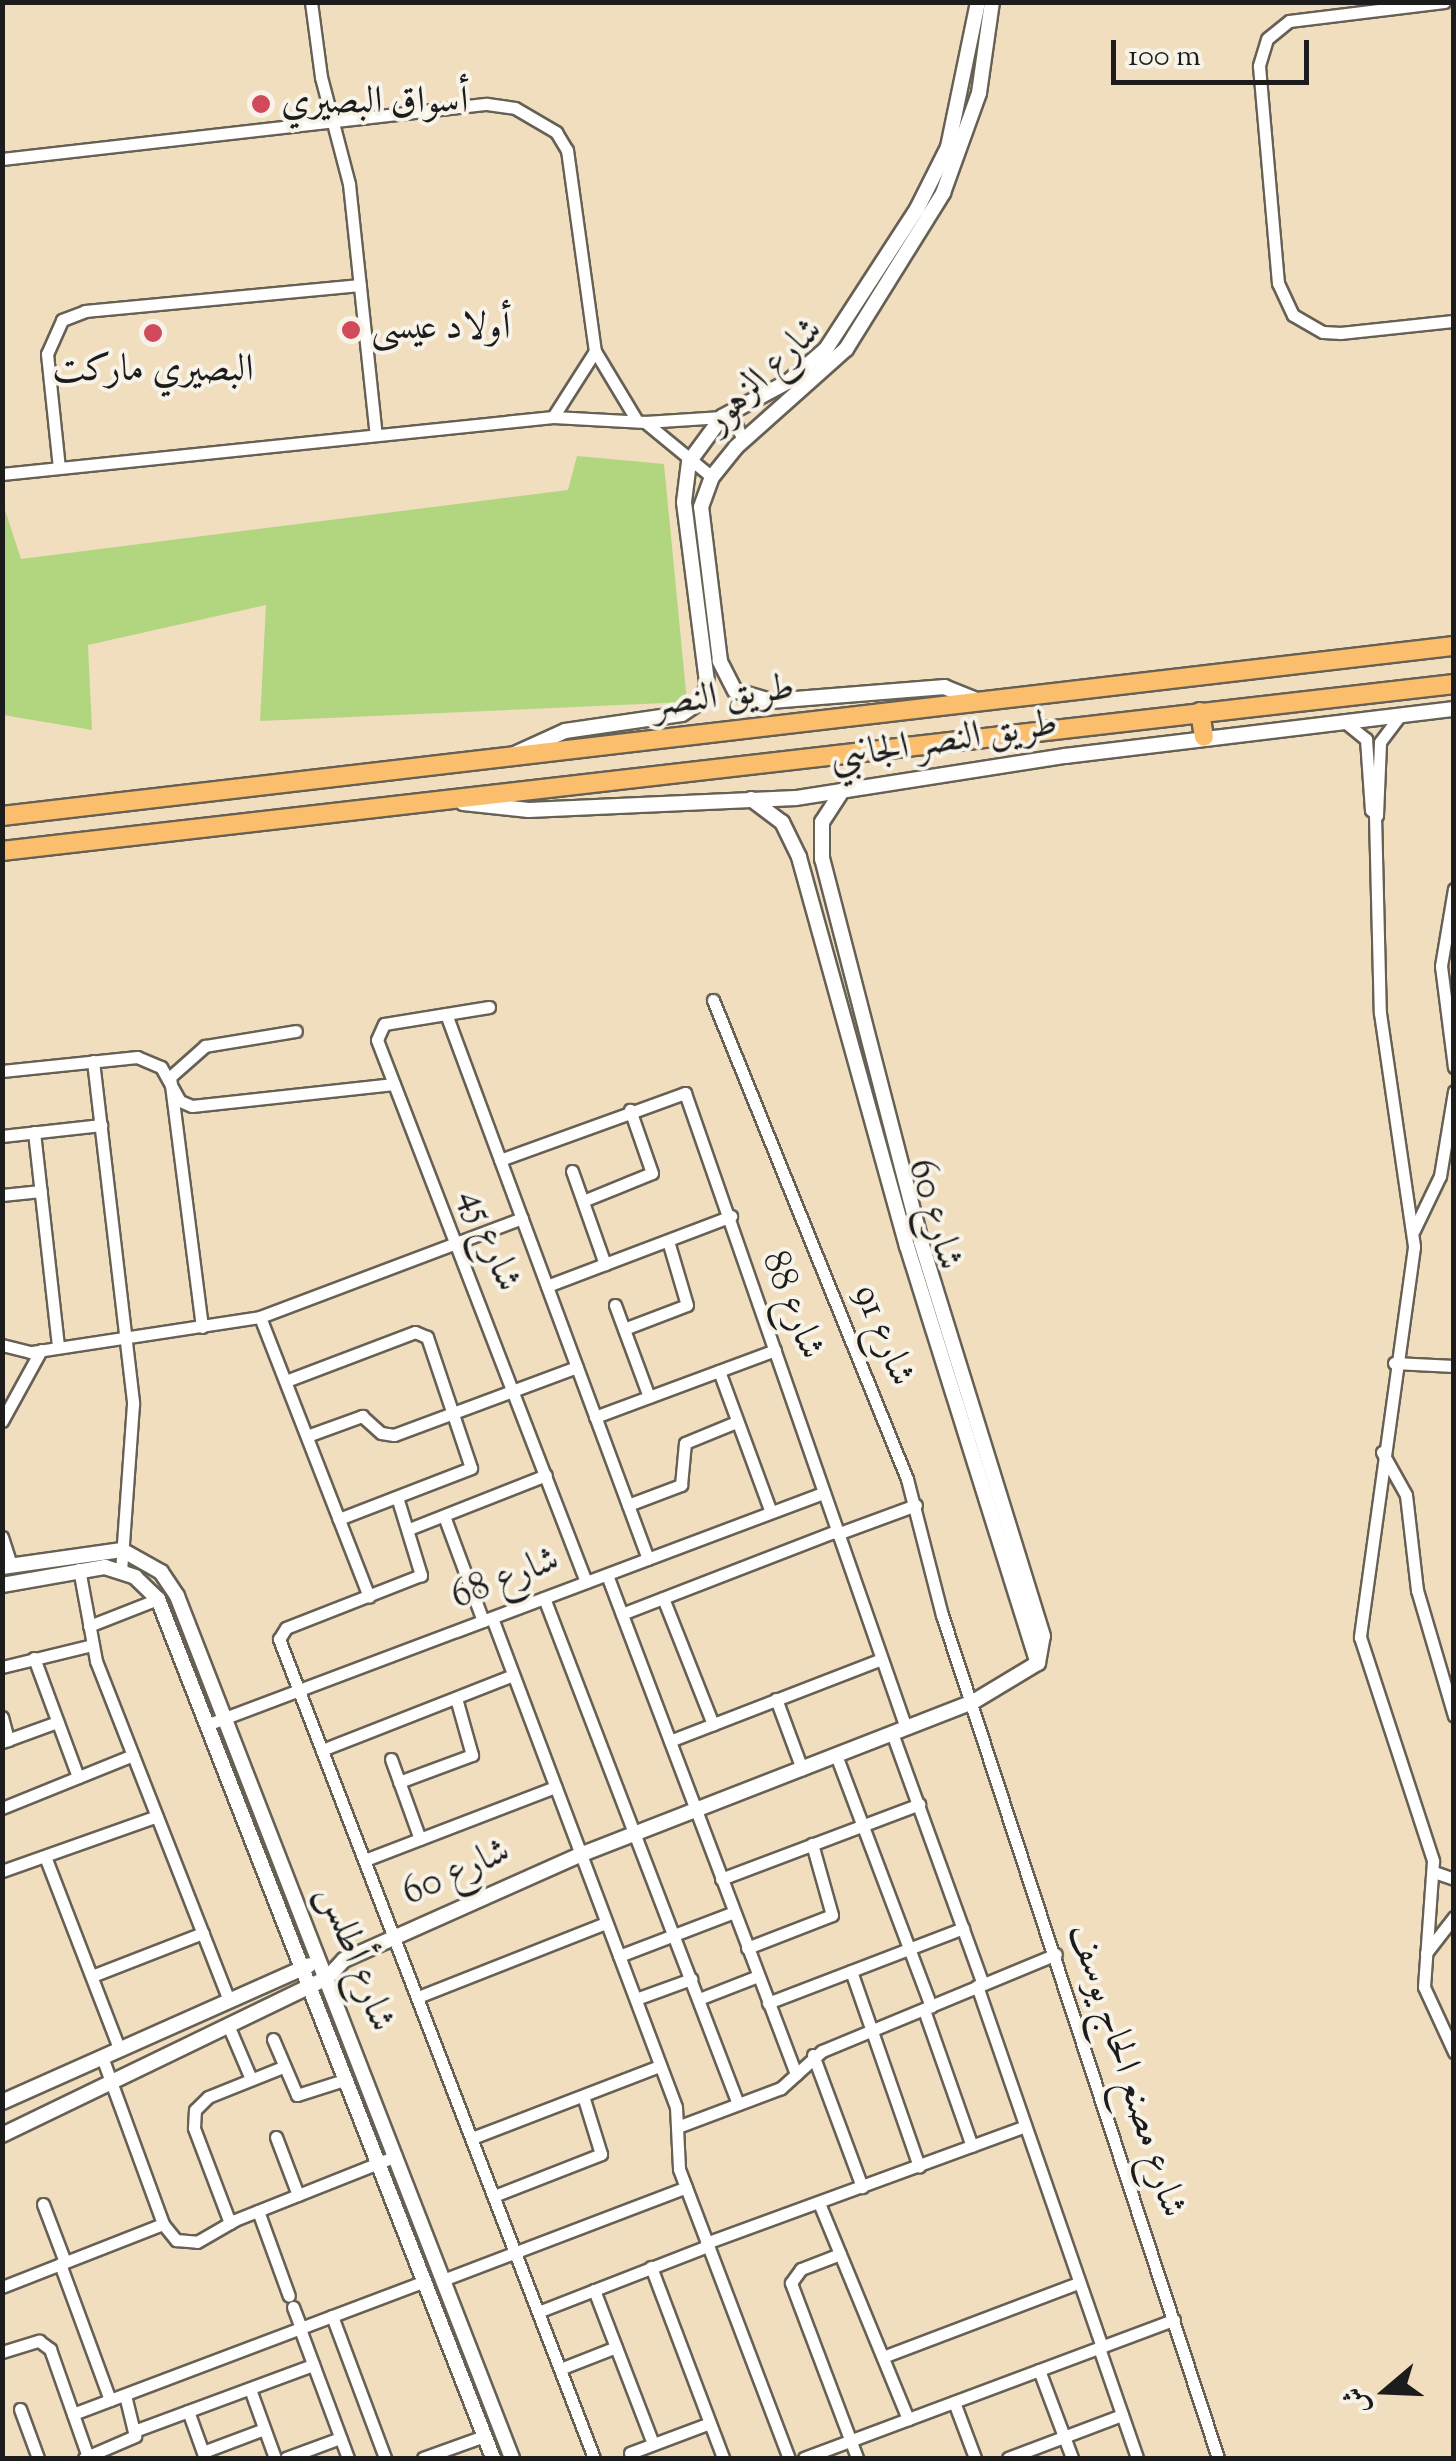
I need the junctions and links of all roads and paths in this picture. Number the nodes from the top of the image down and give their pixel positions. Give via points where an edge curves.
1 (978, 2) edge
2 (992, 2) edge
3 (1444, 2) edge
4 (313, 5) edge
5 (332, 121) junction
6 (2, 159) edge
7 (360, 285) junction
8 (1454, 320) edge
9 (595, 352) junction
10 (553, 417) junction
11 (722, 417) junction
12 (641, 422) junction
13 (376, 434) junction
14 (743, 440) junction
15 (689, 462) junction
16 (60, 468) junction
17 (2, 474) edge
18 (712, 476) junction
19 (1454, 646) edge
20 (1454, 684) edge
21 (979, 701) junction
22 (1454, 709) edge
23 (1200, 712) junction
24 (1403, 715) junction
25 (1340, 722) junction
26 (1204, 737) junction
27 (1373, 745) junction
28 (511, 756) junction
29 (842, 791) junction
30 (750, 798) junction
31 (442, 801) junction
32 (2, 816) edge
33 (2, 851) edge
34 (1454, 888) edge
35 (846, 963) junction
36 (830, 967) junction
37 (1448, 996) edge
38 (713, 1000) dead end
39 (489, 1007) dead end
40 (446, 1014) junction
41 (296, 1031) dead end
42 (93, 1061) junction
43 (1454, 1067) edge
44 (2, 1071) edge
45 (170, 1077) junction
46 (394, 1084) junction
47 (1454, 1091) edge
48 (630, 1110) junction
49 (100, 1125) junction
50 (34, 1132) junction
51 (2, 1136) edge
52 (500, 1160) junction
53 (572, 1172) dead end
54 (41, 1191) junction
55 (2, 1195) edge
56 (582, 1201) junction
57 (731, 1216) junction
58 (522, 1218) junction
59 (1414, 1230) junction
60 (668, 1241) junction
61 (456, 1243) junction
62 (605, 1264) junction
63 (547, 1286) junction
64 (928, 1290) junction
65 (615, 1305) dead end
66 (260, 1317) junction
67 (202, 1327) junction
68 (624, 1329) junction
69 (125, 1336) junction
70 (2, 1345) edge
71 (58, 1346) junction
72 (41, 1350) junction
73 (775, 1350) junction
74 (1394, 1362) junction
75 (1454, 1366) edge
76 (576, 1367) junction
77 (718, 1371) junction
78 (286, 1381) junction
79 (516, 1390) junction
80 (649, 1397) junction
81 (454, 1412) junction
82 (4, 1416) edge
83 (595, 1417) junction
84 (736, 1422) junction
85 (307, 1436) junction
86 (1382, 1452) junction
87 (546, 1475) junction
88 (824, 1493) junction
89 (397, 1497) junction
90 (628, 1504) junction
91 (916, 1505) junction
92 (771, 1512) junction
93 (444, 1516) junction
94 (339, 1519) junction
95 (408, 1529) junction
96 (836, 1532) junction
97 (2, 1537) edge
98 (122, 1550) junction
99 (648, 1559) junction
100 (6, 1566) edge
101 (79, 1569) junction
102 (121, 1570) junction
103 (607, 1574) junction
104 (586, 1582) junction
105 (2, 1585) edge
106 (368, 1596) junction
107 (544, 1598) junction
108 (663, 1598) junction
109 (158, 1599) junction
110 (622, 1614) junction
111 (488, 1619) junction
112 (89, 1626) junction
113 (92, 1645) junction
114 (34, 1658) junction
115 (881, 1658) junction
116 (2, 1667) edge
117 (514, 1676) junction
118 (299, 1690) junction
119 (456, 1698) junction
120 (776, 1699) junction
121 (973, 1702) junction
122 (1454, 1716) edge
123 (2, 1717) edge
124 (226, 1718) junction
125 (57, 1722) junction
126 (209, 1724) junction
127 (713, 1724) junction
128 (899, 1730) junction
129 (670, 1740) junction
130 (5, 1741) edge
131 (322, 1750) junction
132 (133, 1755) junction
133 (836, 1755) junction
134 (391, 1759) dead end
135 (802, 1769) junction
136 (78, 1777) junction
137 (400, 1782) junction
138 (555, 1787) junction
139 (918, 1804) junction
140 (2, 1808) edge
141 (696, 1809) junction
142 (157, 1816) junction
143 (863, 1824) junction
144 (634, 1834) junction
145 (420, 1839) junction
146 (812, 1844) junction
147 (580, 1854) junction
148 (46, 1859) junction
149 (365, 1860) junction
150 (2, 1870) edge
151 (1434, 1872) junction
152 (721, 1879) junction
153 (1454, 1879) edge
154 (734, 1912) junction
155 (1454, 1916) edge
156 (606, 1923) junction
157 (963, 1928) junction
158 (202, 1934) junction
159 (674, 1935) junction
160 (394, 1938) junction
161 (747, 1948) junction
162 (910, 1949) junction
163 (1056, 1954) junction
164 (619, 1956) junction
165 (1423, 1957) junction
166 (320, 1960) junction
167 (344, 1960) junction
168 (304, 1967) junction
169 (851, 1971) junction
170 (92, 1976) junction
171 (758, 1976) junction
172 (327, 1978) junction
173 (691, 1978) junction
174 (980, 1984) junction
175 (311, 1986) junction
176 (418, 1997) junction
177 (699, 1998) junction
178 (229, 2000) junction
179 (636, 2000) junction
180 (768, 2004) junction
181 (928, 2008) junction
182 (1436, 2022) junction
183 (228, 2024) junction
184 (872, 2030) junction
185 (1454, 2030) edge
186 (273, 2039) dead end
187 (119, 2048) junction
188 (1454, 2052) edge
189 (813, 2055) junction
190 (102, 2057) junction
191 (660, 2066) junction
192 (283, 2067) junction
193 (796, 2074) junction
194 (251, 2079) junction
195 (347, 2079) junction
196 (112, 2082) junction
197 (582, 2096) junction
198 (2, 2102) edge
199 (738, 2104) junction
200 (680, 2126) junction
201 (1025, 2126) junction
202 (2, 2135) edge
203 (276, 2137) dead end
204 (472, 2138) junction
205 (972, 2146) junction
206 (396, 2156) junction
207 (379, 2163) junction
208 (919, 2166) junction
209 (686, 2187) junction
210 (862, 2187) junction
211 (298, 2195) junction
212 (494, 2196) junction
213 (820, 2203) junction
214 (43, 2204) dead end
215 (258, 2211) junction
216 (230, 2223) junction
217 (162, 2224) junction
218 (706, 2244) junction
219 (515, 2253) junction
220 (840, 2254) junction
221 (62, 2263) junction
222 (652, 2267) junction
223 (444, 2280) junction
224 (425, 2281) junction
225 (1078, 2283) junction
226 (2, 2287) edge
227 (594, 2290) junction
228 (452, 2304) junction
229 (436, 2310) junction
230 (538, 2312) junction
231 (332, 2316) junction
232 (1174, 2320) junction
233 (300, 2328) junction
234 (616, 2347) junction
235 (1100, 2347) junction
236 (2, 2352) edge
237 (883, 2358) junction
238 (313, 2365) junction
239 (560, 2368) junction
240 (1039, 2370) junction
241 (250, 2389) junction
242 (125, 2395) junction
243 (110, 2400) junction
244 (954, 2402) junction
245 (20, 2409) dead end
246 (188, 2412) junction
247 (73, 2414) junction
248 (1122, 2415) junction
249 (908, 2419) junction
250 (710, 2423) junction
251 (264, 2429) junction
252 (136, 2430) junction
253 (484, 2436) junction
254 (1064, 2437) junction
255 (340, 2438) junction
256 (850, 2441) junction
257 (653, 2444) junction
258 (630, 2453) dead end
259 (204, 2456) edge
260 (38, 2458) edge
261 (86, 2458) edge
262 (275, 2458) edge
263 (286, 2458) edge
264 (348, 2458) edge
265 (385, 2458) edge
266 (423, 2458) edge
267 (493, 2458) edge
268 (512, 2458) edge
269 (594, 2458) edge
270 (723, 2458) edge
271 (789, 2458) edge
272 (804, 2458) edge
273 (857, 2458) edge
274 (976, 2458) edge
275 (1008, 2458) edge
276 (1072, 2458) edge
277 (1138, 2458) edge
278 (1218, 2458) edge

1 - 11 street, شارع الزهور via 948,146 917,209 826,349 789,381
2 - 14 street, شارع الزهور via 979,92 943,193 846,348
3 - 8 street via 1304,18 1267,39 1259,66 1284,300 1293,314 1323,332
4 - 5 street
5 - 6 street
5 - 7 street via 349,184
5 - 9 street via 487,104 515,108 556,132 574,174
7 - 13 street
7 - 16 street via 85,310 62,320 46,354
9 - 10 street
9 - 12 street
10 - 12 street
10 - 13 street
11 - 12 street
11 - 14 street via 735,422
11 - 15 street, شارع الزهور
12 - 15 street
13 - 16 street
14 - 18 street, شارع الزهور
15 - 18 street
15 - 28 street, شارع الزهور via 684,502 708,682 704,698 682,714 565,732
16 - 17 street
18 - 21 street, شارع الزهور via 701,507 702,532 720,661 735,690 771,701 945,687
19 - 21 highway, طريق النصر
20 - 23 highway, طريق النصر
21 - 28 highway, طريق النصر
22 - 24 street, طريق النصر الجانبي
23 - 26 highway
23 - 31 highway, طريق النصر
24 - 25 street, طريق النصر الجانبي
24 - 27 street
25 - 26 street, طريق النصر الجانبي
25 - 27 street
26 - 29 street, طريق النصر الجانبي
27 - 59 street via 1380,1012
28 - 32 highway, طريق النصر
29 - 30 street, طريق النصر الجانبي
29 - 35 street, شارع 60 via 830,805 820,840
30 - 31 street, طريق النصر الجانبي via 529,810
30 - 36 street, شارع 60 via 793,838
31 - 33 highway, طريق النصر
34 - 37 street via 1442,943
35 - 36 street
35 - 64 street, شارع 60
36 - 64 street, شارع 60
37 - 43 street
38 - 91 street, شارع 91
39 - 40 street, شارع 45
40 - 46 street, شارع 45 via 380,1026 377,1040
40 - 52 street
41 - 45 street via 204,1046
42 - 44 street
42 - 45 street via 136,1057
42 - 49 street
45 - 46 street via 180,1101 192,1106
45 - 67 street
46 - 61 street, شارع 45
47 - 59 street via 1440,1176
48 - 52 street, شارع 88
48 - 56 street via 652,1172
48 - 57 street, شارع 88 via 685,1093
49 - 50 street
49 - 69 street
50 - 51 street
50 - 54 street
52 - 58 street
53 - 56 street
54 - 55 street
54 - 71 street
56 - 62 street
57 - 60 street
57 - 73 street, شارع 88 via 730,1230
58 - 61 street
58 - 63 street
59 - 74 street
60 - 62 street
60 - 68 street via 687,1305
61 - 66 street
61 - 79 street, شارع 45
62 - 63 street
63 - 76 street
64 - 121 street, شارع 60 via 1043,1636 1038,1663
65 - 68 street
66 - 67 street
66 - 78 street
67 - 69 street
68 - 80 street
69 - 71 street
69 - 98 street via 133,1414
70 - 72 street
71 - 72 street
72 - 82 street
73 - 77 street
73 - 88 street, شارع 88
74 - 75 street
74 - 86 street
76 - 79 street
76 - 83 street
77 - 80 street
77 - 84 street
78 - 81 street via 422,1332
78 - 85 street
79 - 81 street
79 - 87 street, شارع 45
80 - 83 street
81 - 85 street via 390,1436 362,1416
81 - 89 street via 471,1468
83 - 90 street
84 - 90 street via 682,1447 682,1485
84 - 92 street
85 - 94 street
86 - 122 street via 1406,1495 1417,1590
86 - 151 street via 1360,1637
87 - 93 street
87 - 104 street, شارع 45
88 - 92 street, شارع 68
88 - 96 street, شارع 88
89 - 94 street
89 - 95 street
90 - 99 street
91 - 96 street
91 - 121 street, شارع 91 via 942,1615
92 - 99 street, شارع 68
93 - 95 street
93 - 111 street
94 - 106 street
95 - 106 street via 422,1572
96 - 108 street
96 - 115 street, شارع 88
97 - 100 street
98 - 100 street
98 - 102 street
98 - 124 street, شارع أطلس via 171,1585
99 - 103 street, شارع 68
101 - 102 street
101 - 105 street
101 - 112 street
102 - 109 street, شارع أطلس
103 - 104 street, شارع 68
103 - 110 street
104 - 107 street, شارع 68
106 - 118 street via 281,1632
107 - 111 street, شارع 68
107 - 144 street
108 - 110 street
108 - 127 street
109 - 112 street
109 - 126 street, شارع أطلس
110 - 129 street
111 - 117 street
111 - 118 street, شارع 68
112 - 113 street
113 - 114 street
113 - 132 street
114 - 116 street
114 - 125 street
115 - 120 street
115 - 128 street, شارع 88
117 - 119 street
117 - 138 street
118 - 124 street, شارع 68
118 - 131 street
119 - 131 street
119 - 137 street via 472,1755
120 - 127 street
120 - 135 street
121 - 128 street, شارع 60
121 - 163 street, شارع مصنع الحاج يوسف
123 - 130 street
124 - 126 street, شارع 68
124 - 166 street, شارع أطلس
125 - 130 street
125 - 136 street
126 - 168 street, شارع أطلس
127 - 129 street
128 - 133 street, شارع 60
128 - 139 street, شارع 88
129 - 141 street
131 - 149 street
132 - 136 street
132 - 142 street
133 - 135 street, شارع 60
133 - 143 street
134 - 137 street
135 - 141 street, شارع 60
136 - 140 street
137 - 145 street
138 - 145 street
138 - 147 street
139 - 143 street
139 - 157 street, شارع 88
141 - 144 street, شارع 60
141 - 152 street
142 - 148 street
142 - 158 street
143 - 146 street
143 - 162 street
144 - 147 street, شارع 60
144 - 159 street
145 - 149 street
146 - 152 street
146 - 161 street via 832,1914
147 - 156 street
147 - 160 street, شارع 60
148 - 150 street
148 - 170 street
149 - 160 street
151 - 153 street
151 - 165 street
152 - 154 street
154 - 159 street
154 - 161 street
155 - 165 street
156 - 164 street
156 - 176 street
157 - 162 street
157 - 174 street, شارع 88
158 - 170 street
158 - 178 street
159 - 164 street
159 - 173 street
160 - 167 street, شارع 60
160 - 176 street
161 - 171 street
162 - 169 street
162 - 181 street
163 - 174 street
163 - 232 street, شارع مصنع الحاج يوسف
164 - 179 street
165 - 182 street
166 - 167 street, شارع 60
166 - 168 street
166 - 172 street, شارع أطلس
167 - 172 street, شارع 60
168 - 175 street, شارع أطلس
168 - 178 street
169 - 180 street
169 - 184 street
170 - 187 street
171 - 177 street
171 - 180 street
172 - 175 street
172 - 206 street, شارع أطلس
173 - 177 street
173 - 179 street
174 - 181 street
174 - 201 street, شارع 88
175 - 183 street
175 - 195 street, شارع أطلس
176 - 204 street
177 - 199 street
178 - 187 street
179 - 191 street
180 - 193 street
181 - 184 street
181 - 205 street
182 - 185 street
182 - 188 street
183 - 194 street
183 - 196 street
184 - 189 street
184 - 208 street
186 - 192 street
187 - 190 street
189 - 193 street
189 - 210 street
190 - 196 street
190 - 198 street
191 - 197 street
191 - 200 street
192 - 194 street
192 - 195 street via 297,2095
193 - 199 street via 780,2088
194 - 216 street via 208,2096 193,2118
195 - 207 street, شارع أطلس
196 - 202 street
196 - 217 street
197 - 204 street
197 - 212 street via 598,2157
199 - 200 street
200 - 209 street via 677,2160
201 - 205 street
201 - 225 street, شارع 88
203 - 211 street
204 - 212 street
205 - 208 street
206 - 207 street
206 - 223 street, شارع أطلس
207 - 211 street
207 - 224 street, شارع أطلس
208 - 210 street
209 - 218 street
209 - 219 street
210 - 213 street
211 - 215 street
212 - 219 street
213 - 218 street
213 - 220 street
214 - 221 street
215 - 216 street
215 - 233 street
216 - 217 street via 187,2243
217 - 221 street
218 - 222 street
218 - 271 street
219 - 223 street
219 - 230 street
220 - 237 street
220 - 256 street via 801,2270 791,2283
221 - 226 street
221 - 243 street
222 - 227 street
222 - 250 street
223 - 228 street, شارع أطلس
224 - 229 street, شارع أطلس
224 - 231 street
225 - 235 street, شارع 88
225 - 237 street
227 - 230 street
227 - 234 street
228 - 229 street
228 - 268 street, شارع أطلس
229 - 253 street, شارع أطلس
230 - 239 street
231 - 233 street
231 - 265 street
232 - 235 street
232 - 278 street, شارع مصنع الحاج يوسف
233 - 238 street
233 - 242 street
234 - 239 street
234 - 257 street
235 - 240 street
235 - 248 street, شارع 88
236 - 247 street via 45,2344
237 - 249 street
238 - 241 street
238 - 255 street
239 - 269 street
240 - 244 street
240 - 254 street
241 - 246 street
241 - 251 street
242 - 243 street
242 - 252 street
243 - 247 street
244 - 249 street
244 - 274 street
245 - 260 street
246 - 252 street
246 - 259 street
247 - 261 street
248 - 254 street
248 - 277 street, شارع 88
249 - 256 street
250 - 257 street
250 - 270 street
251 - 259 street
251 - 262 street
252 - 261 street via 132,2440
253 - 266 street
253 - 267 street, شارع أطلس
254 - 275 street
254 - 276 street
255 - 263 street
255 - 264 street
256 - 272 street
256 - 273 street
257 - 258 street

